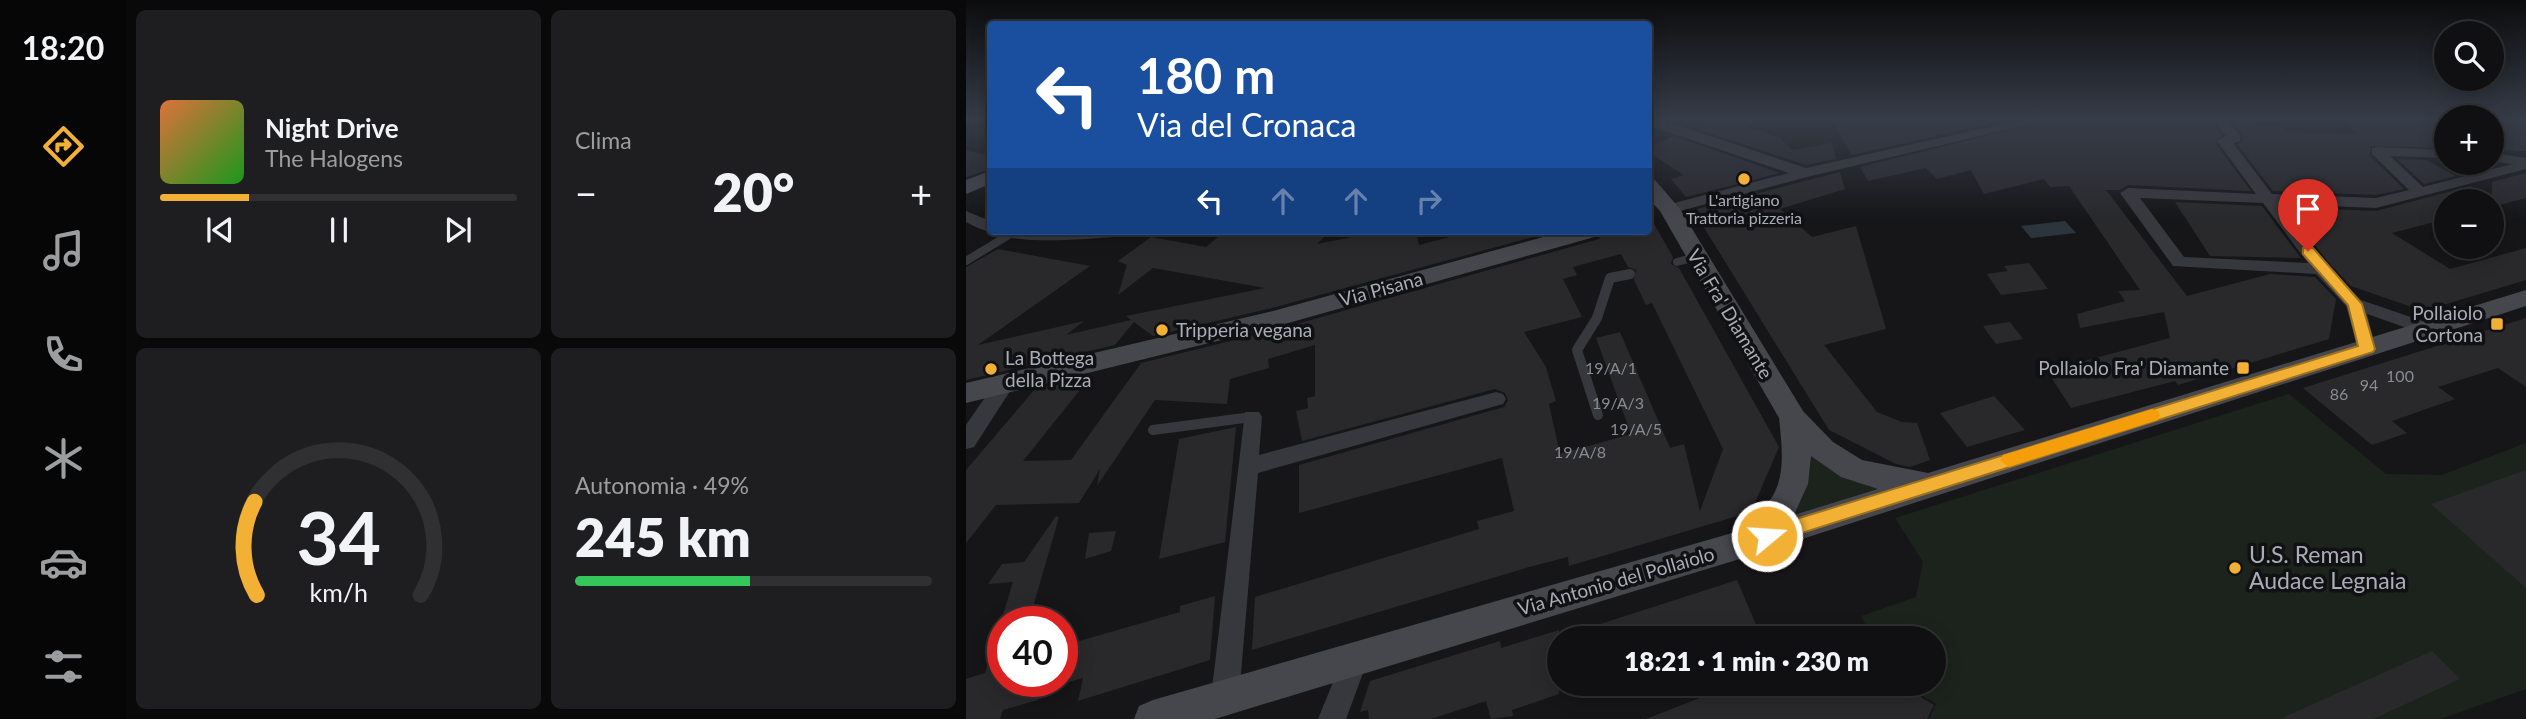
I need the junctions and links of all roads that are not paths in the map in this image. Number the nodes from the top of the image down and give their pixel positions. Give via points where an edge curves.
1 (1744, 153) edge
2 (1883, 153) edge
3 (2233, 153) edge
4 (2379, 153) edge
5 (2413, 153) edge
6 (2434, 153) edge
7 (2504, 159) edge
8 (2526, 164) edge
9 (1805, 173) junction
10 (987, 178) edge
11 (966, 188) edge
12 (2419, 191) junction
13 (1652, 194) edge
14 (2268, 198) junction
15 (1659, 212) edge
16 (966, 216) edge
17 (987, 226) edge
18 (1004, 235) edge
19 (1056, 235) edge
20 (1083, 235) edge
21 (1576, 235) edge
22 (966, 261) edge
23 (2321, 269) junction
24 (1630, 274) dead end
25 (2526, 298) edge
26 (2355, 304) junction
27 (2427, 329) junction
28 (2367, 349) junction
29 (1004, 385) junction
30 (966, 393) edge
31 (1496, 399) dead end
32 (1598, 415) dead end
33 (1252, 417) joint
34 (1793, 418) junction
35 (1153, 430) dead end
36 (966, 441) edge
37 (1247, 467) junction
38 (1931, 484) junction
39 (1743, 544) junction
40 (1356, 657) junction
41 (1225, 697) junction
42 (1153, 719) edge
43 (1332, 719) edge

1 - 9 street
2 - 9 street
3 - 14 street
4 - 12 street
5 - 6 street
7 - 8 street
8 - 12 street
9 - 15 street
10 - 11 street
12 - 14 street via 2376,203
13 - 15 street, Via Fra' Diamante
14 - 23 street
14 - 23 street via 2129,193 2179,262
15 - 34 street, Via Fra' Diamante via 1686,260
16 - 17 street
18 - 22 lane
19 - 20 street
21 - 29 street, Via Pisana via 1274,319
23 - 26 street
24 - 32 lane via 1610,278 1597,318 1577,349
25 - 27 street, Via Antonio del Pollaiolo
26 - 27 street
26 - 28 street
27 - 28 street, Via Antonio del Pollaiolo
28 - 38 street, Via Antonio del Pollaiolo
29 - 30 street, Via Pisana
29 - 36 street
31 - 37 street
33 - 35 lane
33 - 37 street
34 - 38 street, Via Fra' Diamante via 1823,450 1852,468 1881,478
34 - 39 street, Via Fra' Diamante via 1798,466 1792,493 1776,516
37 - 41 street
38 - 39 street, Via Antonio del Pollaiolo
39 - 40 street, Via Antonio del Pollaiolo
40 - 41 street, Via Antonio del Pollaiolo
40 - 43 street
41 - 42 street, Via Antonio del Pollaiolo

